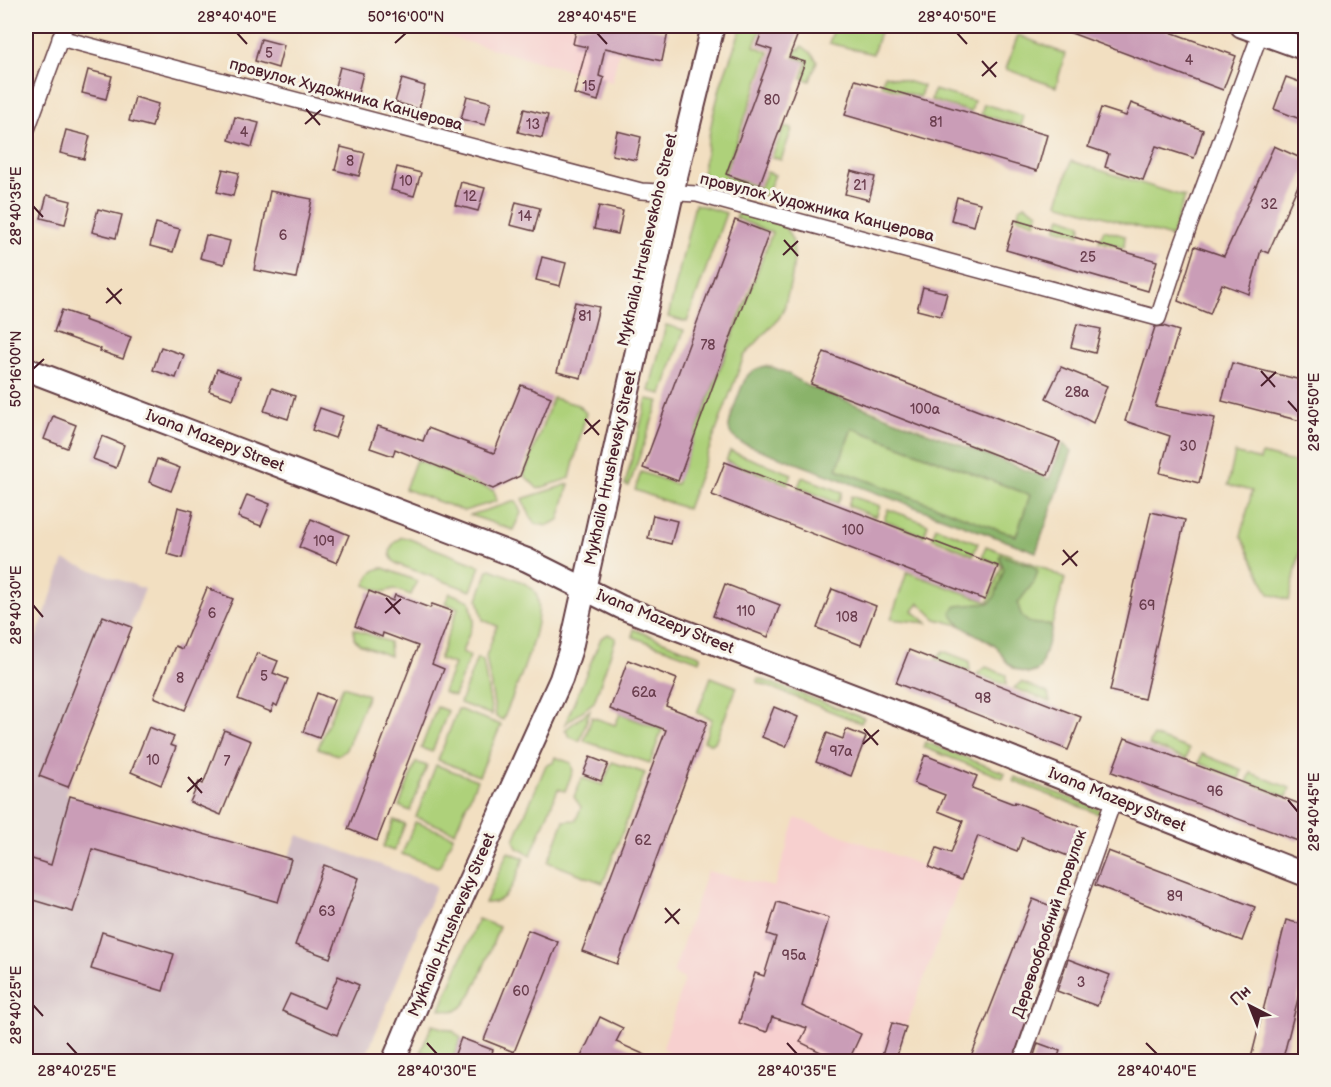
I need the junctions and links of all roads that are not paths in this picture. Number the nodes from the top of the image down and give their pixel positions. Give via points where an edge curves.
1 (698, 26) edge
2 (713, 26) edge
3 (1285, 26) edge
4 (1255, 28) edge
5 (63, 32) edge
6 (1305, 33) edge
7 (1305, 49) edge
8 (26, 132) edge
9 (665, 192) junction
10 (26, 369) edge
11 (578, 586) junction
12 (1114, 799) junction
13 (1305, 875) edge
14 (379, 1062) edge
15 (393, 1062) edge
16 (1021, 1062) edge

1 - 9 main road, Mykhaila Hrushevskoho Street
2 - 9 main road
3 - 6 main road
4 - 7 main road
4 - 9 street, провулок Художника Канцерова via 1158,318 697,194
5 - 8 street
5 - 9 street, провулок Художника Канцерова via 630,188
9 - 11 main road, Mykhaila Hrushevskoho Street
10 - 11 main road, Ivana Mazepy Street via 527,560
11 - 12 main road, Ivana Mazepy Street via 621,607
11 - 14 main road, Mykhaila Hrushevskoho Street via 549,673 453,885
11 - 15 main road, Mykhailo Hrushevsky Street via 576,630 561,680 460,902
12 - 13 main road, Ivana Mazepy Street
12 - 16 street, Деревообробний провулок

